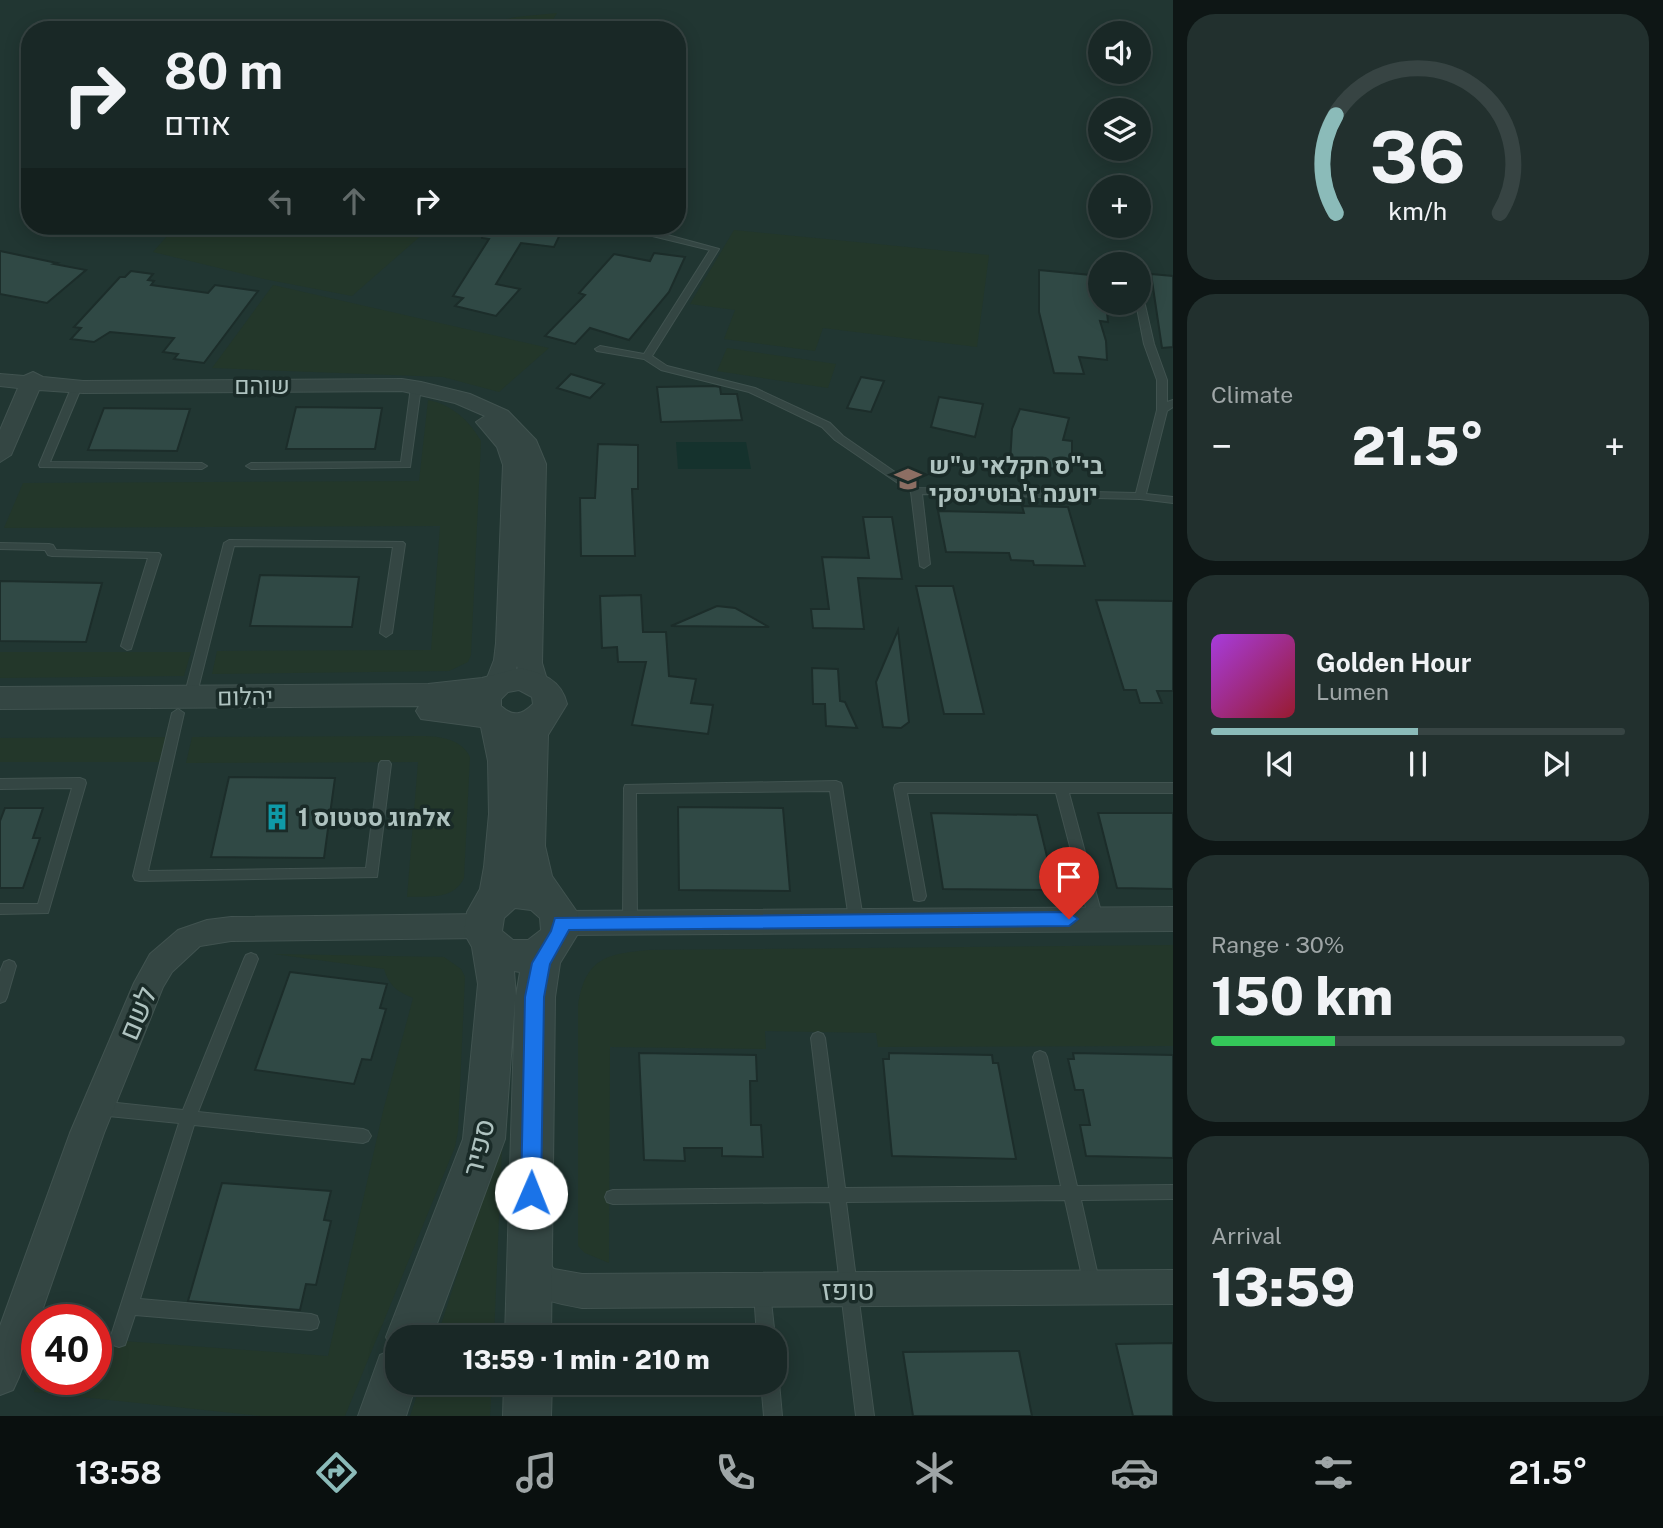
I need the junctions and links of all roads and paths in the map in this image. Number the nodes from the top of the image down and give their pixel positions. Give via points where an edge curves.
1 (658, 235) edge
2 (1143, 315) edge
3 (600, 349) dead end
4 (648, 357) junction
5 (0, 369) edge
6 (0, 380) edge
7 (32, 380) junction
8 (1168, 380) edge
9 (71, 386) junction
10 (415, 387) junction
11 (455, 398) junction
12 (1173, 403) edge
13 (1162, 410) junction
14 (0, 455) edge
15 (202, 466) dead end
16 (251, 466) dead end
17 (916, 491) junction
18 (1140, 496) junction
19 (1173, 500) edge
20 (0, 546) edge
21 (924, 564) dead end
22 (386, 633) dead end
23 (127, 646) dead end
24 (534, 683) junction
25 (0, 698) edge
26 (493, 702) junction
27 (184, 705) junction
28 (0, 714) edge
29 (541, 718) junction
30 (385, 764) dead end
31 (0, 784) edge
32 (1061, 788) junction
33 (1173, 788) edge
34 (919, 896) dead end
35 (0, 909) edge
36 (856, 919) junction
37 (1096, 919) junction
38 (1173, 919) edge
39 (630, 922) junction
40 (554, 925) junction
41 (488, 926) junction
42 (251, 958) dead end
43 (9, 966) dead end
44 (0, 997) edge
45 (818, 1038) dead end
46 (1040, 1057) dead end
47 (97, 1108) junction
48 (187, 1119) junction
49 (363, 1136) dead end
50 (1071, 1192) junction
51 (1173, 1192) edge
52 (839, 1195) junction
53 (612, 1197) dead end
54 (530, 1269) junction
55 (1173, 1287) edge
56 (1093, 1288) junction
57 (762, 1289) junction
58 (849, 1289) junction
59 (129, 1306) junction
60 (311, 1322) dead end
61 (414, 1325) edge
62 (528, 1325) edge
63 (765, 1325) edge
64 (119, 1339) dead end
65 (0, 1377) edge
66 (389, 1395) edge
67 (528, 1395) edge
68 (771, 1395) edge
69 (382, 1416) edge
70 (527, 1416) edge
71 (773, 1416) edge
72 (865, 1416) edge

1 - 4 lane via 715,249
2 - 8 lane via 1149,344
3 - 4 lane
4 - 17 lane via 664,368 752,390 826,425
5 - 7 street, שוהם
6 - 7 street, שוהם
7 - 9 street, שוהם
7 - 14 street
8 - 13 lane
9 - 10 street, שוהם
9 - 15 lane via 44,466
10 - 11 street, שוהם
10 - 16 lane via 406,465
11 - 24 street, שוהם via 506,419 525,437 533,454 529,663
11 - 26 street, שוהם via 503,437 513,465 509,643
12 - 13 lane
13 - 18 lane
17 - 18 lane
17 - 21 lane
18 - 19 lane
20 - 23 lane via 49,547 52,553 155,555
22 - 27 lane via 399,544 229,543
24 - 26 street via 519,679
24 - 29 street via 549,697
25 - 27 street, יהלום
26 - 27 street, יהלום via 449,711
26 - 29 street via 514,726
26 - 41 street, ספיר via 506,772 504,868
27 - 28 street, יהלום
27 - 30 lane via 140,876 372,873
29 - 40 street via 531,735 527,846 534,879
31 - 35 lane via 80,783 43,909
32 - 33 lane
32 - 34 lane via 900,788
32 - 37 lane
36 - 37 street
36 - 39 street
36 - 39 lane via 836,786 630,788
37 - 38 street
39 - 40 street
40 - 41 street via 528,894 515,894
40 - 41 street via 538,954 513,956
40 - 54 street, ספיר via 535,997
41 - 47 street, לשם via 231,929 189,938 161,963 149,983
41 - 61 street, ספיר via 496,984 484,1139
42 - 48 lane
43 - 44 lane
45 - 52 lane
46 - 50 lane
47 - 48 lane
47 - 65 street, לשם
48 - 49 lane
48 - 59 lane
50 - 51 lane
50 - 52 lane
50 - 56 lane
52 - 53 lane
52 - 58 lane
54 - 57 street, טופז via 545,1284 582,1291
54 - 62 street, ספיר
55 - 56 street, טופז
56 - 58 street, טופז
57 - 58 street, טופז
57 - 63 lane
58 - 72 lane
59 - 60 lane
59 - 64 lane
66 - 69 street
67 - 70 street
68 - 71 lane

